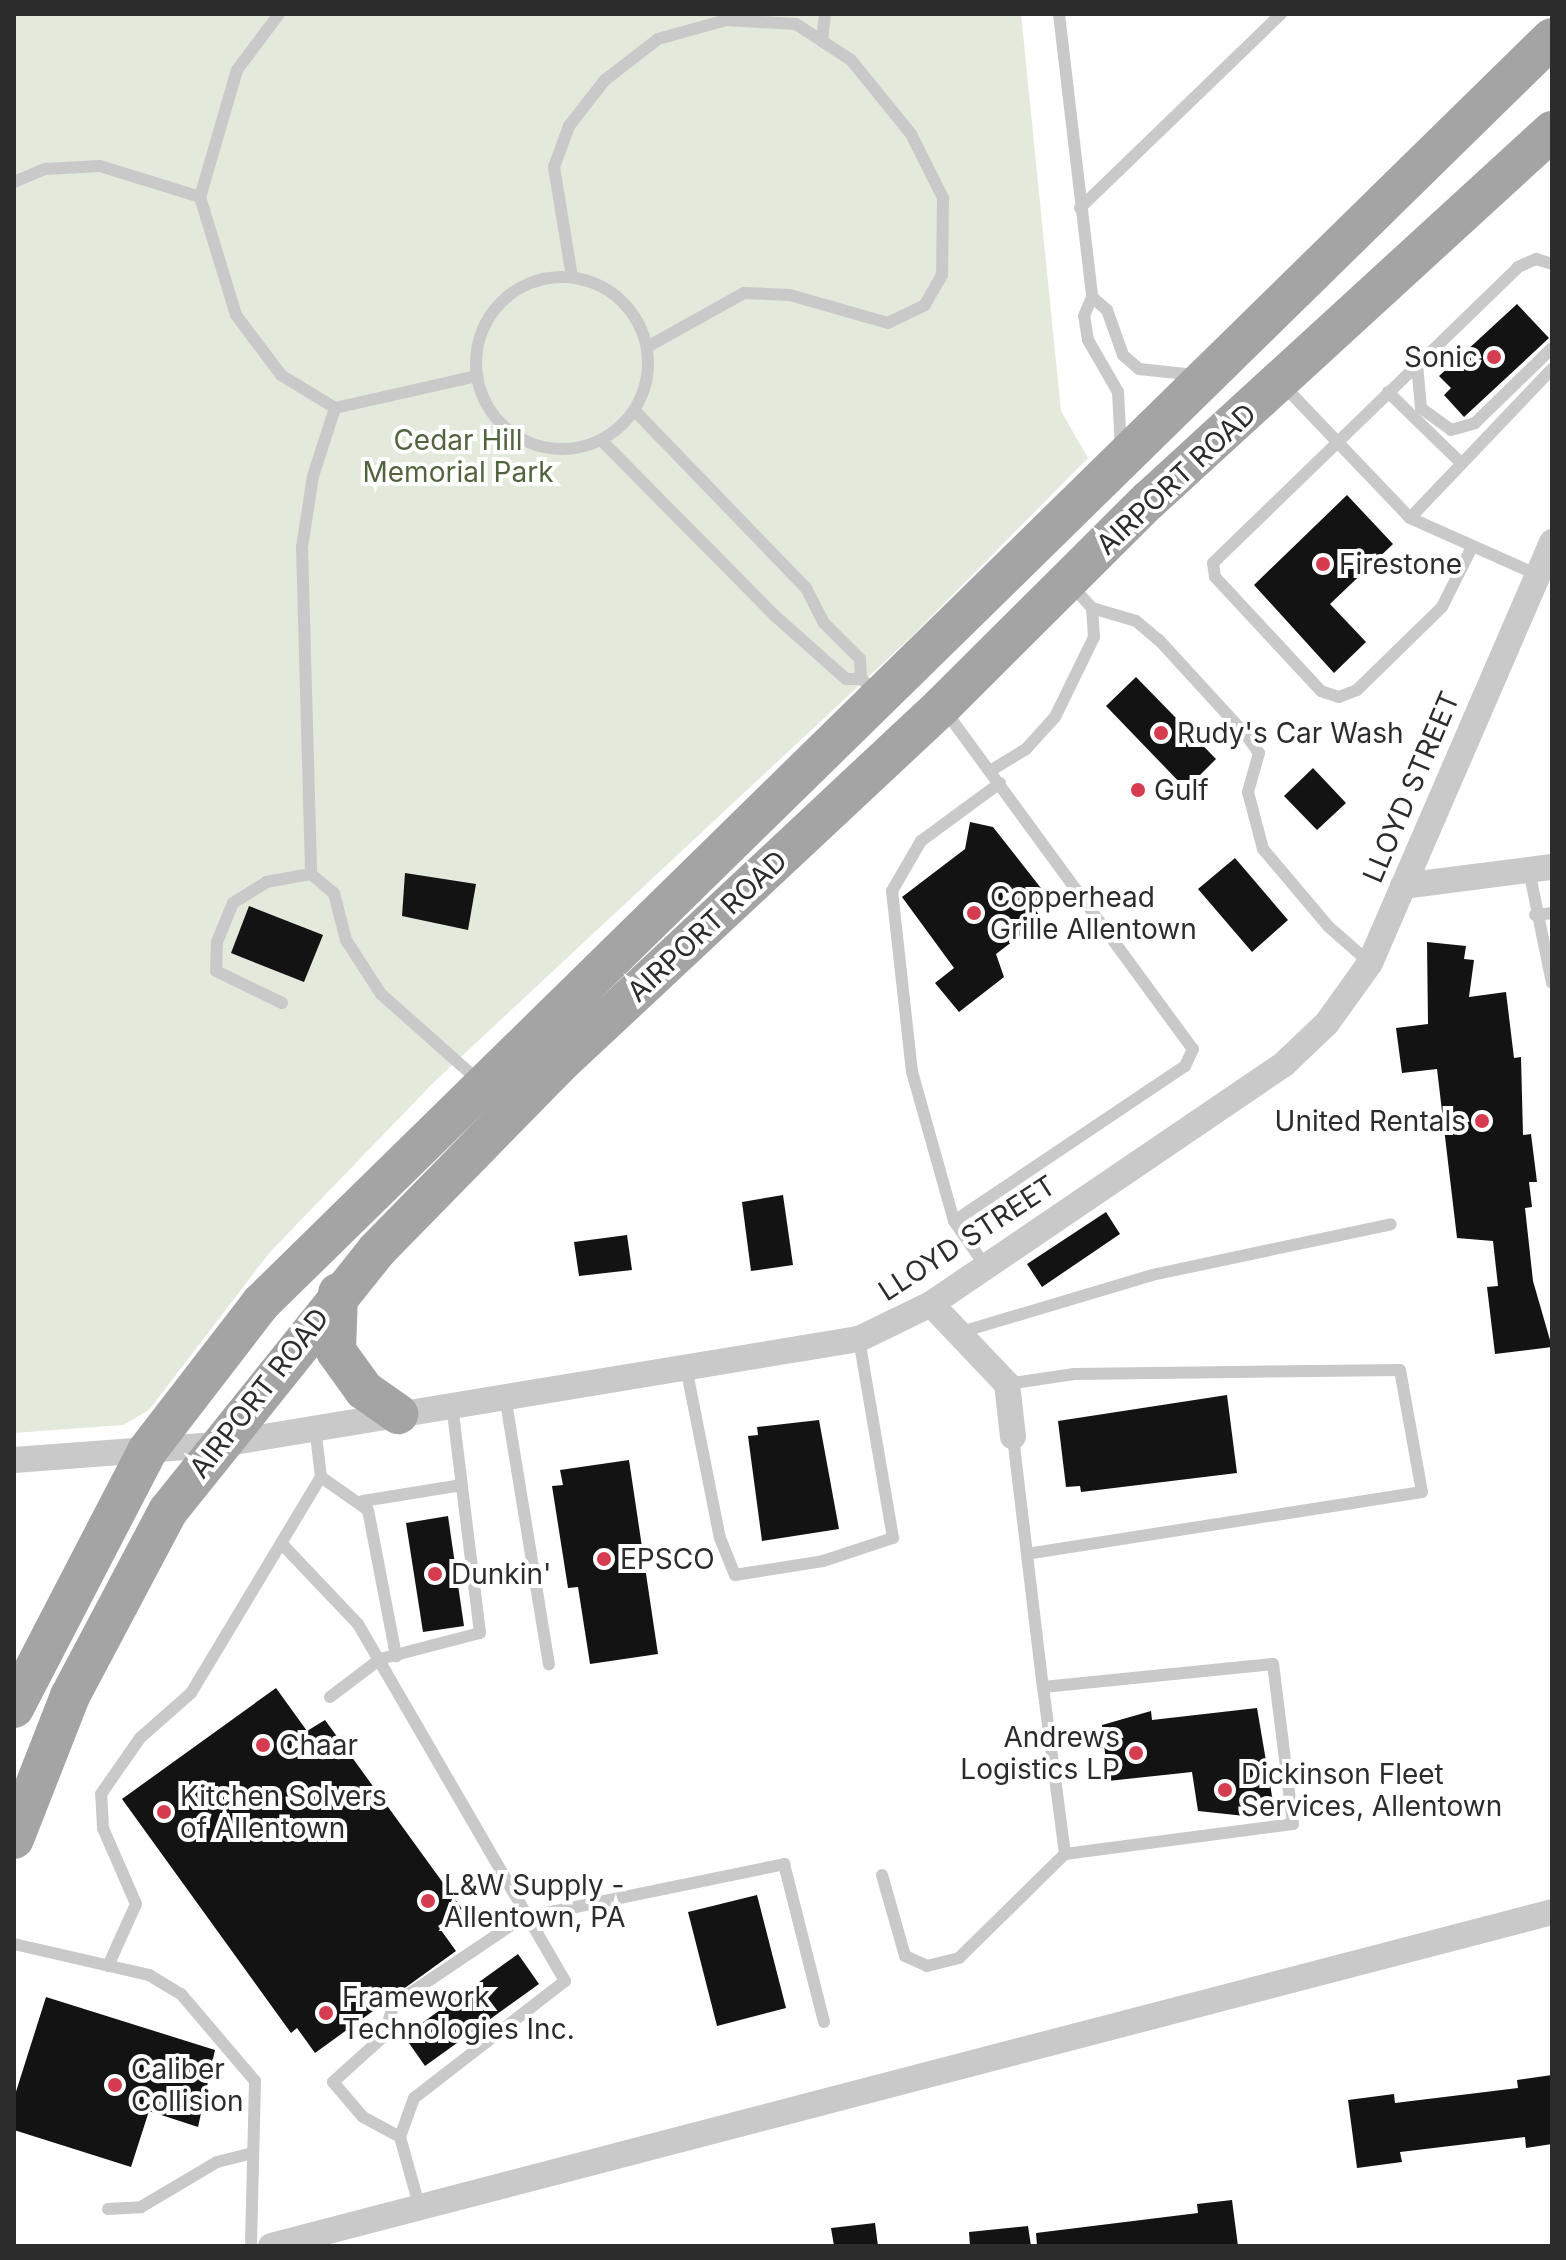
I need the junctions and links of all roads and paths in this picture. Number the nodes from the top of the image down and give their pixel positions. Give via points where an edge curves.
1 (279, 14) edge
2 (825, 14) edge
3 (1059, 14) edge
4 (1281, 14) edge
5 (1552, 38) edge
6 (822, 41) junction
7 (1552, 131) edge
8 (14, 182) edge
9 (200, 197) junction
10 (1080, 208) junction
11 (1552, 264) edge
12 (572, 277) junction
13 (1092, 297) junction
14 (647, 347) junction
15 (1552, 348) edge
16 (1417, 364) junction
17 (1552, 369) edge
18 (477, 376) junction
19 (1207, 376) junction
20 (1280, 382) junction
21 (1388, 392) junction
22 (335, 408) junction
23 (635, 411) junction
24 (601, 440) junction
25 (1336, 441) junction
26 (1459, 461) junction
27 (1121, 462) junction
28 (1410, 518) junction
29 (1552, 542) edge
30 (1471, 549) junction
31 (1538, 575) junction
32 (1080, 594) junction
33 (824, 623) junction
34 (806, 639) junction
35 (873, 689) junction
36 (942, 706) junction
37 (990, 771) junction
38 (1000, 783) junction
39 (1540, 868) edge
40 (311, 874) junction
41 (1403, 886) junction
42 (1552, 913) edge
43 (1535, 915) junction
44 (1370, 963) junction
45 (1552, 983) edge
46 (282, 1003) dead end
47 (479, 1081) junction
48 (954, 1221) junction
49 (1391, 1224) dead end
50 (986, 1267) junction
51 (338, 1293) junction
52 (931, 1304) junction
53 (958, 1333) junction
54 (859, 1339) junction
55 (686, 1367) junction
56 (1007, 1384) junction
57 (505, 1396) junction
58 (452, 1405) junction
59 (398, 1414) junction
60 (315, 1427) junction
61 (1013, 1437) joint
62 (215, 1445) junction
63 (147, 1451) junction
64 (14, 1460) edge
65 (321, 1477) junction
66 (462, 1485) junction
67 (363, 1501) junction
68 (281, 1543) junction
69 (1027, 1554) junction
70 (396, 1656) junction
71 (380, 1659) junction
72 (549, 1664) dead end
73 (1043, 1687) junction
74 (330, 1697) dead end
75 (14, 1708) edge
76 (14, 1839) edge
77 (1065, 1854) junction
78 (882, 1875) dead end
79 (1552, 1912) edge
80 (522, 1918) junction
81 (14, 1944) edge
82 (108, 1966) junction
83 (824, 2022) dead end
84 (400, 2137) junction
85 (252, 2153) junction
86 (419, 2205) junction
87 (108, 2209) dead end
88 (251, 2246) edge
89 (271, 2246) edge

1 - 9 lane via 237,70
2 - 6 lane
3 - 10 lane
4 - 10 lane
5 - 19 main road, AIRPORT ROAD
6 - 12 lane via 796,24 726,20 658,39 605,80 569,126 554,167
6 - 14 lane via 851,60 911,134 943,198 942,275 925,305 888,323 790,295 744,293
7 - 20 main road, AIRPORT ROAD
8 - 9 lane via 45,169 100,166
9 - 22 lane via 236,315 281,375
10 - 13 lane
11 - 16 lane via 1536,259 1518,267
12 - 14 lane via 624,302
12 - 18 lane via 542,279 494,309 480,333
13 - 19 lane via 1107,310 1123,355 1139,369
13 - 27 lane via 1084,316 1088,340 1118,392
14 - 23 lane via 647,385
15 - 16 lane via 1475,423 1451,430 1421,408
16 - 21 lane
17 - 26 lane
18 - 22 lane
18 - 24 lane via 490,413 534,446 562,450
19 - 27 main road, AIRPORT ROAD
20 - 25 lane
20 - 32 main road, AIRPORT ROAD
21 - 25 lane
21 - 26 lane
22 - 40 lane via 313,476 302,547
23 - 24 lane
23 - 33 lane via 806,588
24 - 34 lane
25 - 28 lane
25 - 30 lane via 1213,563 1215,577 1321,691 1339,697 1357,690 1442,607
26 - 28 lane
27 - 35 main road, AIRPORT ROAD
28 - 30 lane
29 - 31 street, LLOYD STREET
30 - 31 lane
31 - 41 street, LLOYD STREET
32 - 36 main road, AIRPORT ROAD
32 - 37 lane via 1094,637 1055,717 1026,749
32 - 44 lane via 1136,621 1159,640 1247,736 1259,753 1248,792 1263,849 1329,927
33 - 34 lane
33 - 35 lane via 860,659
34 - 35 lane via 846,679
35 - 47 main road, AIRPORT ROAD
36 - 37 lane
36 - 51 main road, AIRPORT ROAD via 557,1066
37 - 38 lane
38 - 48 lane via 921,841 892,891 906,1048
38 - 48 lane via 1193,1049 1185,1066
39 - 41 street
39 - 43 lane
40 - 46 lane via 266,882 233,903 217,942 216,971
40 - 47 lane via 334,893 346,940 381,994
41 - 44 street, LLOYD STREET
42 - 43 lane
43 - 45 lane
44 - 50 street, LLOYD STREET via 1327,1023 1284,1064
47 - 63 main road, AIRPORT ROAD via 261,1303
48 - 50 lane
49 - 53 lane via 1152,1275
50 - 52 street, LLOYD STREET
51 - 59 main road via 336,1351 364,1390
51 - 62 main road, AIRPORT ROAD
52 - 53 street
52 - 54 street, LLOYD STREET
53 - 56 street
54 - 55 street, LLOYD STREET
54 - 55 lane via 893,1538 823,1561 735,1575 720,1538
55 - 57 street, LLOYD STREET
56 - 61 street
56 - 69 lane via 1074,1374 1400,1370 1422,1492
57 - 58 street, LLOYD STREET
57 - 72 lane
58 - 59 street, LLOYD STREET
58 - 66 lane
59 - 60 street, LLOYD STREET
60 - 62 street, LLOYD STREET
60 - 65 lane
61 - 69 lane
62 - 63 street, LLOYD STREET
62 - 76 main road, AIRPORT ROAD via 117,1602
63 - 64 street, LLOYD STREET
63 - 75 main road, AIRPORT ROAD
65 - 67 lane
65 - 68 lane
66 - 67 lane
66 - 70 lane via 480,1633
67 - 70 lane
68 - 71 lane via 358,1624
68 - 82 lane via 191,1693 140,1738 101,1794 103,1828 136,1904
69 - 73 lane
70 - 71 lane
71 - 74 lane
71 - 80 lane
73 - 77 lane
73 - 77 lane via 1273,1664 1293,1824
77 - 78 lane via 959,1958 927,1966 905,1956
79 - 86 street
80 - 83 lane via 784,1864
80 - 84 lane via 565,1981 414,2098
80 - 84 lane via 394,2004 384,2036 333,2082 363,2117
81 - 82 lane
82 - 85 lane via 149,1975 181,1994 255,2081
84 - 86 lane
85 - 87 lane via 217,2162 141,2207
85 - 88 lane
86 - 89 street

